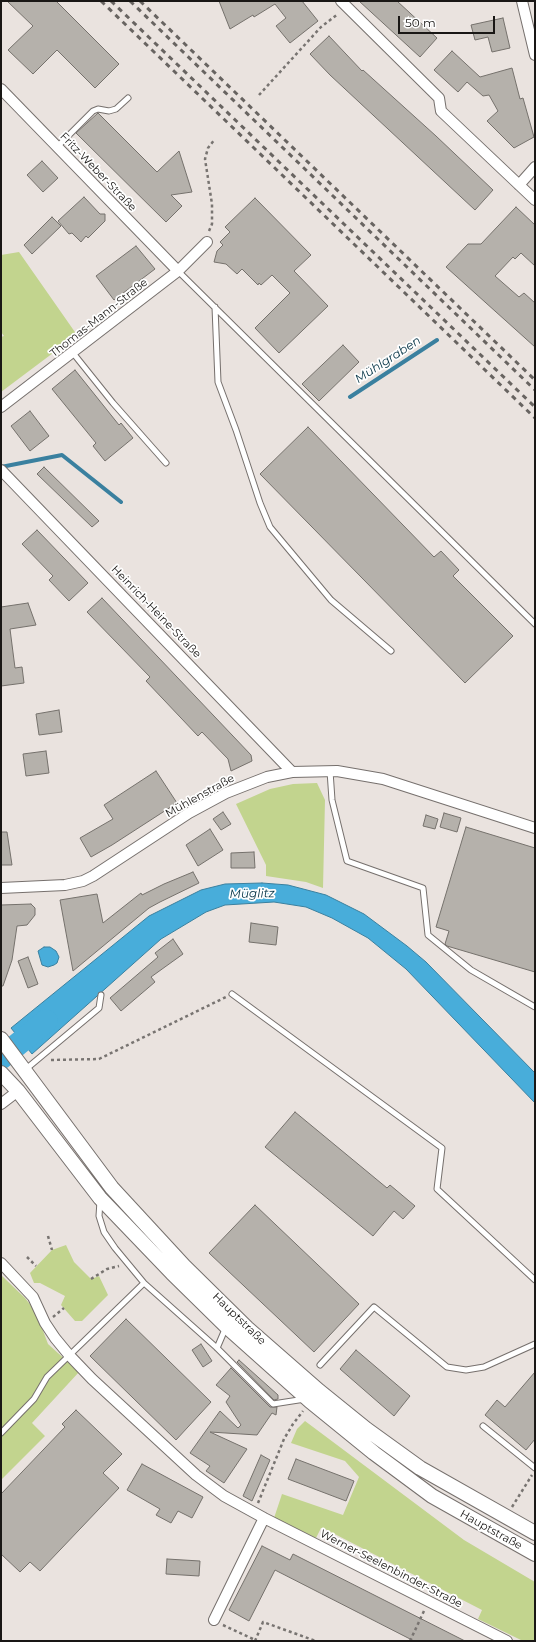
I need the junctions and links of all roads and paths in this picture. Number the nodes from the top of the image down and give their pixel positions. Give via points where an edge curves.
1 (522, 1) edge
2 (344, 4) edge
3 (535, 55) edge
4 (1, 89) edge
5 (259, 95) dead end
6 (128, 98) dead end
7 (215, 139) dead end
8 (57, 147) junction
9 (535, 167) edge
10 (519, 185) junction
11 (535, 200) edge
12 (207, 242) joint
13 (178, 272) junction
14 (215, 307) junction
15 (73, 353) junction
16 (1, 407) edge
17 (166, 462) dead end
18 (3, 472) edge
19 (535, 624) edge
20 (391, 650) dead end
21 (330, 771) junction
22 (292, 772) junction
23 (535, 828) edge
24 (1, 888) edge
25 (232, 994) joint
26 (101, 995) dead end
27 (535, 1007) edge
28 (1, 1039) edge
29 (37, 1060) junction
30 (24, 1069) junction
31 (4, 1077) edge
32 (18, 1091) junction
33 (1, 1104) edge
34 (100, 1198) junction
35 (48, 1236) dead end
36 (52, 1250) dead end
37 (27, 1257) dead end
38 (1, 1263) edge
39 (128, 1264) junction
40 (36, 1266) dead end
41 (91, 1279) dead end
42 (535, 1280) edge
43 (144, 1283) junction
44 (226, 1326) junction
45 (535, 1344) edge
46 (217, 1348) junction
47 (69, 1355) junction
48 (320, 1365) dead end
49 (309, 1400) junction
50 (483, 1426) dead end
51 (1, 1433) edge
52 (534, 1465) edge
53 (254, 1513) junction
54 (506, 1517) junction
55 (264, 1518) junction
56 (535, 1533) edge
57 (535, 1554) edge
58 (429, 1602) junction
59 (214, 1620) joint
60 (255, 1640) edge
61 (316, 1641) edge
62 (410, 1641) edge
63 (507, 1641) edge

1 - 3 street
2 - 5 path
2 - 10 street via 439,98 441,111
4 - 8 street, Fritz-Weber-Straße
6 - 8 lane via 116,109 93,111
7 - 12 path via 208,148 205,159 212,204 212,224
8 - 13 street, Fritz-Weber-Straße
9 - 10 street
10 - 11 street
12 - 13 street, Thomas-Mann-Straße
13 - 14 lane
13 - 15 street, Thomas-Mann-Straße
14 - 19 lane
14 - 20 lane via 218,382 270,527 331,600
15 - 16 street, Thomas-Mann-Straße
15 - 17 lane
18 - 22 street, Heinrich-Heine-Straße
21 - 22 street, Mühlenstraße
21 - 23 street, Mühlenstraße via 383,779
21 - 27 lane via 332,800 347,861 423,888 428,935 471,970
22 - 24 street, Mühlenstraße via 267,777 226,793 189,813 83,880 65,885
25 - 29 path via 99,1059
25 - 42 lane via 442,1148 437,1189
26 - 29 lane via 99,1008
28 - 30 main road, Hauptstraße
29 - 30 lane
30 - 54 main road, Hauptstraße via 112,1188 184,1266 247,1328 298,1374 366,1429 420,1468
31 - 32 main road, Hauptstraße
32 - 33 street
32 - 34 main road, Hauptstraße
34 - 39 lane via 99,1216 104,1232
34 - 44 main road, Hauptstraße via 172,1274
35 - 36 path
37 - 40 path
38 - 47 street, Werner-Seelenbinder-Straße via 32,1297 51,1333
39 - 41 path via 107,1269
39 - 43 lane
43 - 46 lane
43 - 47 lane
44 - 46 lane
44 - 49 main road, Hauptstraße
45 - 48 lane via 484,1367 466,1370 447,1368 374,1308
46 - 49 lane via 273,1404
47 - 51 lane via 47,1377 34,1399
47 - 53 street, Werner-Seelenbinder-Straße via 187,1468 224,1496
49 - 53 path via 284,1439
49 - 57 main road, Hauptstraße via 432,1496
50 - 52 lane
52 - 54 path
53 - 55 street, Werner-Seelenbinder-Straße
54 - 56 main road, Hauptstraße
55 - 58 street, Werner-Seelenbinder-Straße
55 - 59 street
58 - 62 path
58 - 63 street, Werner-Seelenbinder-Straße
59 - 60 path
60 - 61 path via 263,1622

